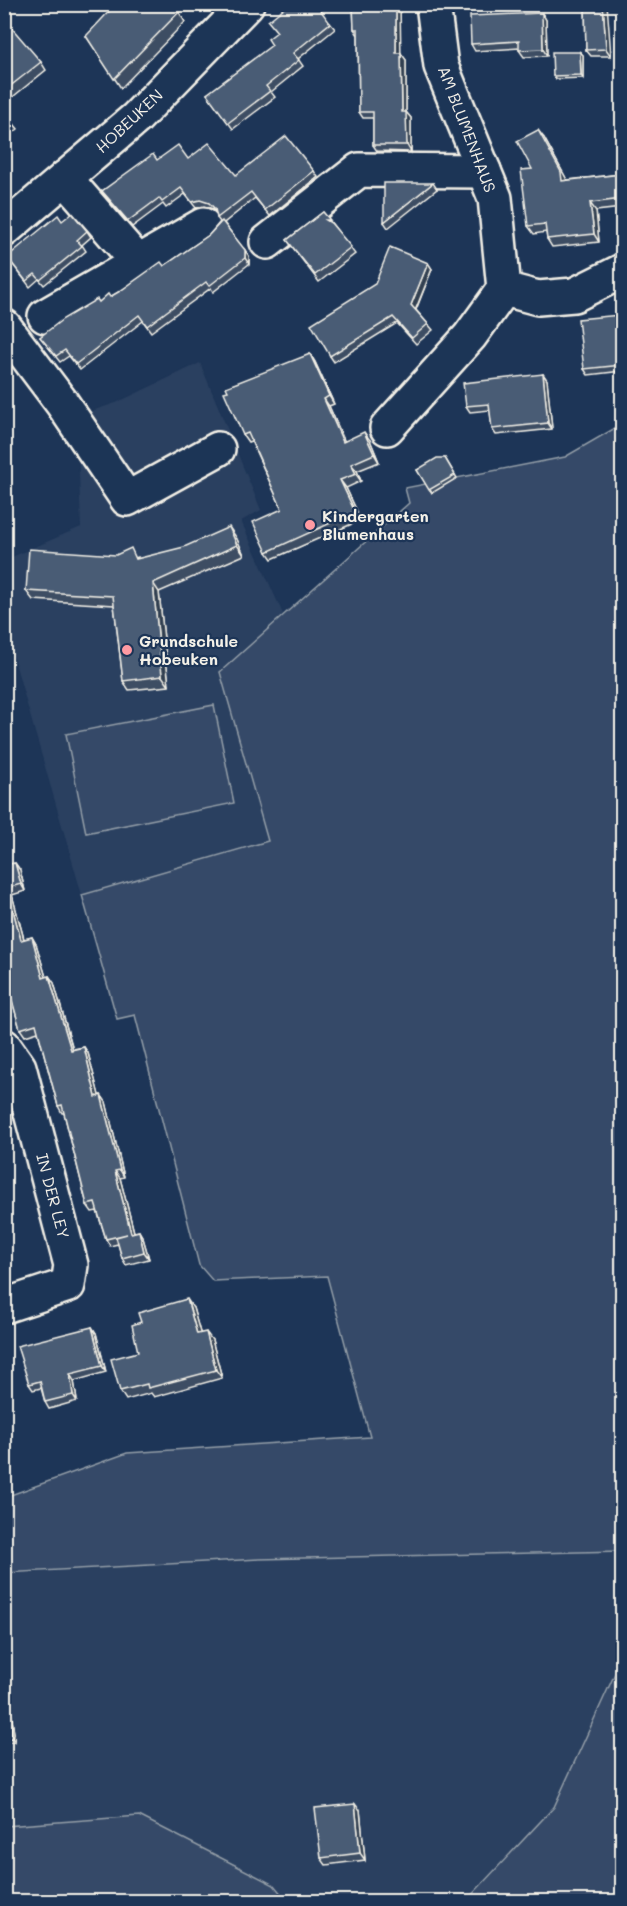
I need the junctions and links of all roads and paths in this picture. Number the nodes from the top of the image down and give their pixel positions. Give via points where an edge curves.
1 (247, 4) edge
2 (433, 4) edge
3 (484, 171) junction
4 (66, 178) junction
5 (203, 225) dead end
6 (4, 230) edge
7 (267, 242) dead end
8 (137, 261) junction
9 (622, 271) edge
10 (504, 289) junction
11 (45, 316) dead end
12 (4, 326) edge
13 (387, 428) dead end
14 (218, 449) dead end
15 (4, 1046) edge
16 (4, 1306) edge

1 - 4 street, HOBEUKEN via 136,118
2 - 3 street, AM BLUMENHAUS via 441,66
3 - 7 street via 358,170
3 - 10 street, AM BLUMENHAUS via 495,198
4 - 6 street, HOBEUKEN
4 - 8 street
5 - 8 street
8 - 11 street
9 - 10 street via 573,295 538,298
10 - 13 street via 470,336
12 - 14 street via 127,499
15 - 16 street, IN DER LEY via 18,1067 71,1265 68,1285

